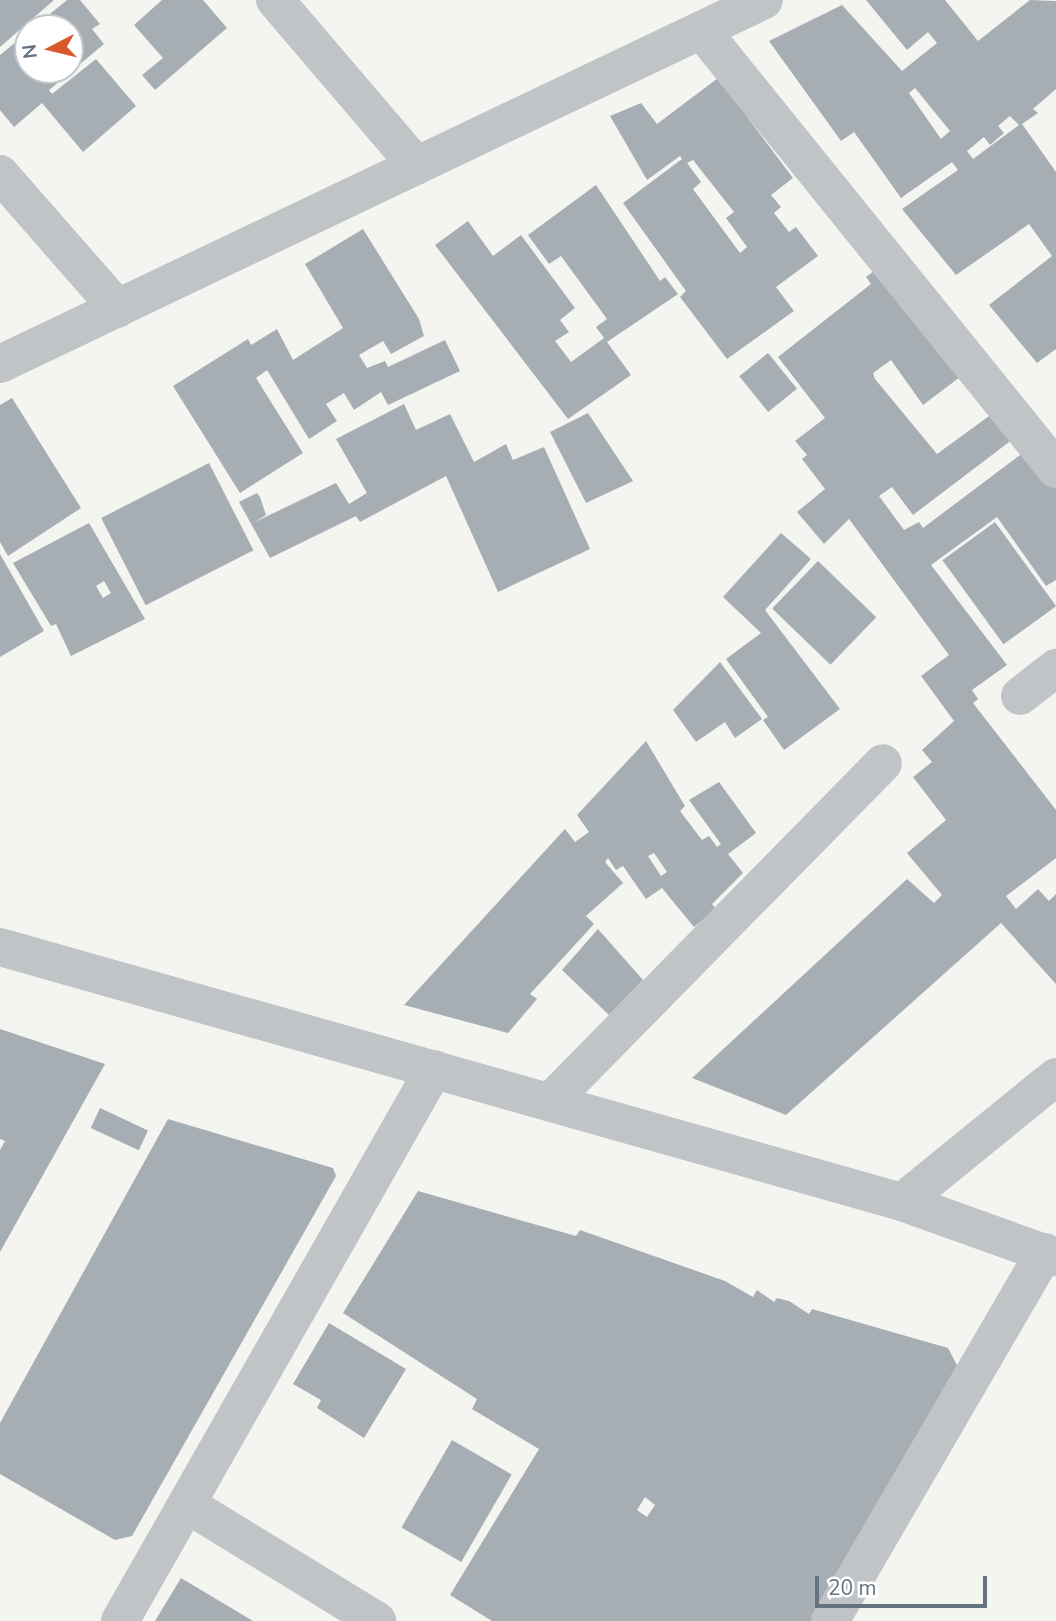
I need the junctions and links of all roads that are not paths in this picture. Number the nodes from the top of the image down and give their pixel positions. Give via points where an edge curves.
1 (275, 0) edge
2 (743, 4) edge
3 (703, 32) junction
4 (417, 166) junction
5 (0, 174) edge
6 (118, 309) junction
7 (0, 364) edge
8 (1056, 469) edge
9 (1056, 668) edge
10 (1020, 696) dead end
11 (883, 763) dead end
12 (0, 947) edge
13 (434, 1069) junction
14 (1056, 1077) edge
15 (552, 1100) junction
16 (902, 1202) junction
17 (1050, 1255) edge
18 (188, 1504) junction
19 (120, 1621) edge
20 (377, 1621) edge
21 (830, 1621) edge

1 - 4 street
2 - 3 street
3 - 4 street
3 - 8 street
4 - 6 street
5 - 6 street
6 - 7 street
9 - 10 street
11 - 15 street
12 - 13 street
13 - 15 street
13 - 18 street
14 - 16 street
15 - 16 street
16 - 17 street
17 - 21 street
18 - 19 street
18 - 20 street

